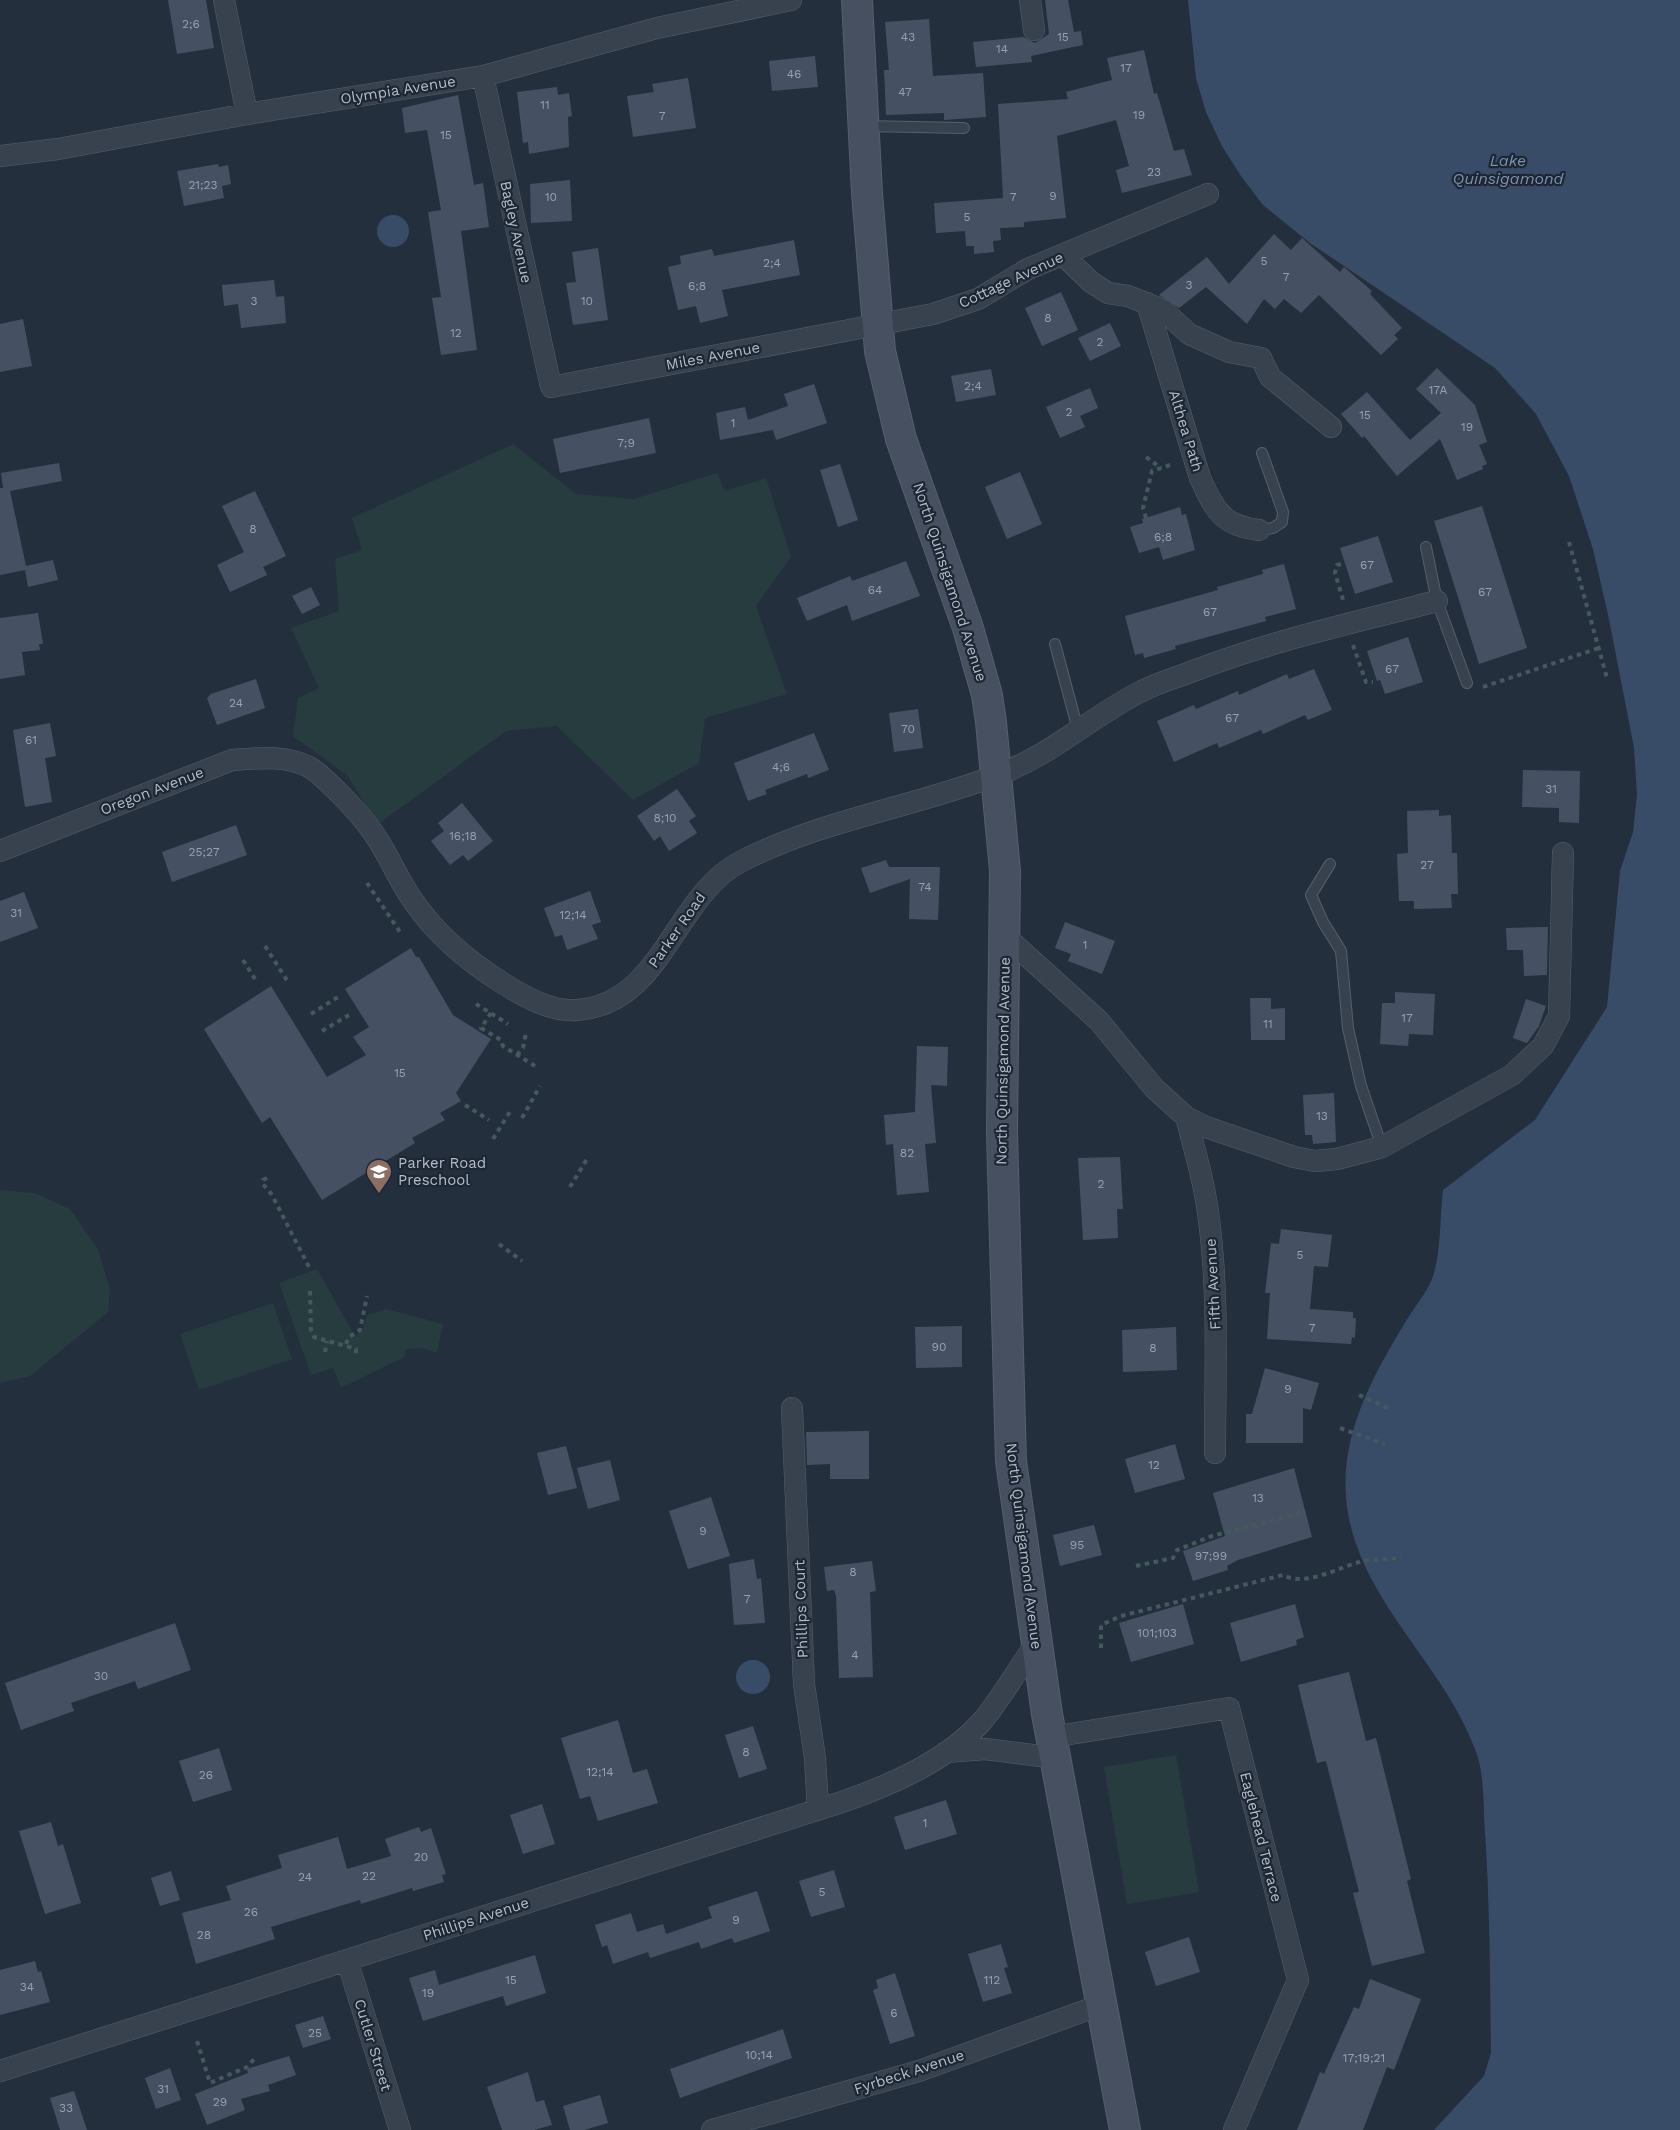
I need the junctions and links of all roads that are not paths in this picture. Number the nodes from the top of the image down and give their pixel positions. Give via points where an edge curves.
1 (224, 0) edge
2 (791, 0) edge
3 (857, 0) edge
4 (1030, 0) edge
5 (1034, 30) dead end
6 (483, 76) junction
7 (247, 114) junction
8 (862, 126) junction
9 (964, 128) dead end
10 (0, 156) edge
11 (1208, 194) dead end
12 (1063, 255) junction
13 (1147, 303) junction
14 (876, 325) junction
15 (550, 387) joint
16 (1331, 427) dead end
17 (1262, 453) dead end
18 (1259, 530) joint
19 (1426, 547) dead end
20 (1437, 601) junction
21 (1055, 644) dead end
22 (1467, 683) road end
23 (1078, 730) junction
24 (307, 767) joint
25 (997, 775) junction
26 (0, 850) edge
27 (1563, 853) dead end
28 (1330, 864) dead end
29 (1005, 936) junction
30 (1186, 1117) junction
31 (1382, 1146) junction
32 (792, 1408) dead end
33 (1215, 1453) dead end
34 (1036, 1643) junction
35 (1054, 1747) junction
36 (946, 1752) junction
37 (818, 1810) junction
38 (347, 1960) junction
39 (1102, 2004) junction
40 (0, 2071) edge
41 (400, 2130) edge
42 (712, 2130) edge
43 (1125, 2130) edge
44 (1234, 2130) edge

1 - 7 street
2 - 6 street, Olympia Avenue via 657,28
3 - 8 main road, North Quinsigamond Avenue
4 - 5 street
6 - 7 street, Olympia Avenue
6 - 15 street, Bagley Avenue
7 - 10 street, Olympia Avenue
8 - 9 lane
8 - 14 main road, North Quinsigamond Avenue
11 - 12 street, Cottage Avenue
12 - 13 street via 1108,293
12 - 14 street, Cottage Avenue via 1028,269 963,305
13 - 16 street via 1163,310 1190,334 1229,352 1261,358 1270,377
13 - 18 street, Althea Path via 1200,478 1212,503 1225,520 1240,528
14 - 15 street, Miles Avenue
14 - 25 main road, North Quinsigamond Avenue via 901,439 987,695
17 - 18 lane via 1283,512 1282,522
19 - 20 lane
20 - 22 lane
20 - 23 street, Parker Road via 1237,654 1143,690
21 - 23 lane
23 - 25 street, Parker Road via 1038,758
24 - 25 street, Parker Road via 361,817 416,905 449,944 521,994 559,1009 578,1010 603,1005 636,982 652,967 703,891 733,866 831,824
24 - 26 street, Oregon Avenue via 273,758 232,760
25 - 29 main road, North Quinsigamond Avenue via 1005,871
27 - 31 street via 1559,1016 1544,1046 1512,1075
28 - 31 lane via 1311,895 1341,951 1351,1039 1361,1086
29 - 30 street via 1099,1022 1154,1088
29 - 34 main road, North Quinsigamond Avenue via 1002,1132 1008,1413 1015,1497
30 - 31 street via 1206,1127 1315,1161
30 - 33 street, Fifth Avenue via 1212,1244
32 - 37 street, Phillips Court via 804,1684
34 - 35 main road, North Quinsigamond Avenue
34 - 36 street, Phillips Avenue via 983,1720
35 - 36 street, Phillips Avenue
35 - 39 main road, North Quinsigamond Avenue
35 - 44 street, Eaglehead Terrace via 1229,1708 1298,1980
36 - 37 street, Phillips Avenue via 896,1781
37 - 38 street, Phillips Avenue
38 - 40 street, Phillips Avenue
38 - 41 street, Cutler Street
39 - 42 street, Fyrbeck Avenue via 919,2072
39 - 43 main road, North Quinsigamond Avenue

